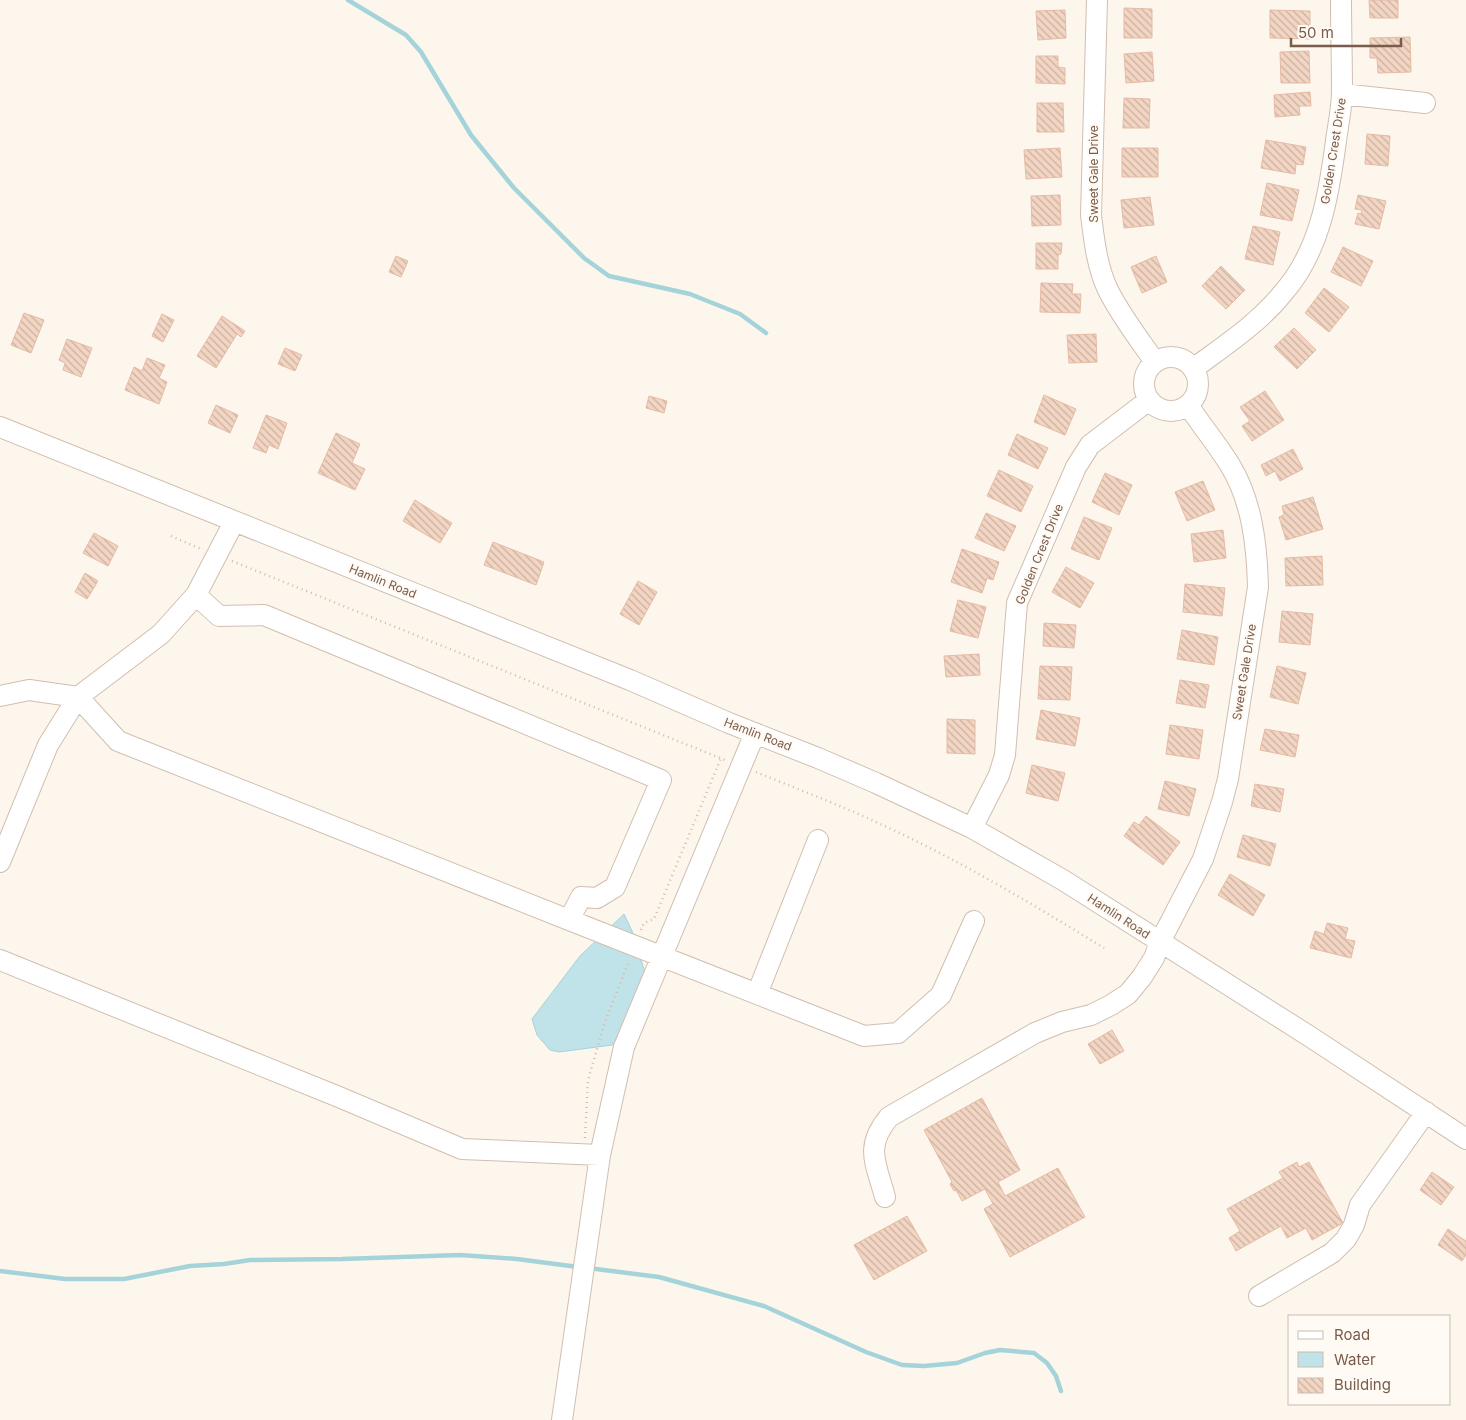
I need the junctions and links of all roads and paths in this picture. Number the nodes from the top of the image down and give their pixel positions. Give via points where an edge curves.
1 (1097, 0) edge
2 (1341, 0) edge
3 (1342, 94) junction
4 (1425, 103) dead end
5 (1155, 362) junction
6 (1193, 368) junction
7 (1150, 400) junction
8 (1188, 405) junction
9 (0, 427) edge
10 (234, 522) junction
11 (171, 536) dead end
12 (209, 552) dead end
13 (227, 559) dead end
14 (196, 595) junction
15 (0, 696) edge
16 (78, 697) junction
17 (755, 733) junction
18 (757, 773) dead end
19 (972, 828) junction
20 (818, 840) dead end
21 (0, 862) edge
22 (569, 920) junction
23 (974, 921) dead end
24 (642, 928) dead end
25 (1160, 942) junction
26 (1104, 948) dead end
27 (661, 955) junction
28 (630, 957) dead end
29 (0, 960) edge
30 (757, 994) junction
31 (1426, 1112) junction
32 (1466, 1139) edge
33 (592, 1155) junction
34 (885, 1197) dead end
35 (1259, 1296) dead end
36 (562, 1420) edge

1 - 5 street, Sweet Gale Drive via 1091,214 1094,242 1108,290
2 - 3 street, Golden Crest Drive
3 - 4 street
3 - 6 street, Golden Crest Drive via 1330,183 1322,221 1310,250 1285,292 1265,314
5 - 6 street via 1175,357
5 - 7 street via 1144,380
6 - 8 street via 1198,388
7 - 8 street via 1168,411
7 - 19 street, Golden Crest Drive via 1090,445 1076,467 1017,603 1005,755 999,775
8 - 25 street, Sweet Gale Drive via 1230,466 1247,503 1257,555 1258,587 1222,802 1203,859
9 - 10 street, Hamlin Road
10 - 14 street
10 - 17 street, Hamlin Road
11 - 12 path
13 - 24 path via 722,758 654,919 644,923
14 - 16 street via 161,634
14 - 22 street via 219,616 264,615 661,780 615,887 597,898 581,897
15 - 16 street via 29,690
16 - 21 street via 48,745
16 - 22 street via 118,741
17 - 19 street, Hamlin Road via 876,782
17 - 27 street
18 - 26 path via 889,828 958,862
19 - 25 street, Hamlin Road via 1063,880
20 - 30 street
22 - 27 street
23 - 30 street via 941,995 898,1033 864,1036
25 - 31 street, Hamlin Road
25 - 34 street, Sweet Gale Drive via 1142,977 1128,994 1111,1005 1035,1033 889,1117 879,1128 874,1143 874,1157
27 - 30 street
27 - 33 street via 624,1047
28 - 33 path via 602,1030 588,1080
29 - 33 street via 340,1096 462,1149
31 - 32 street, Hamlin Road
31 - 35 street via 1360,1205 1346,1239 1332,1252
33 - 36 street

